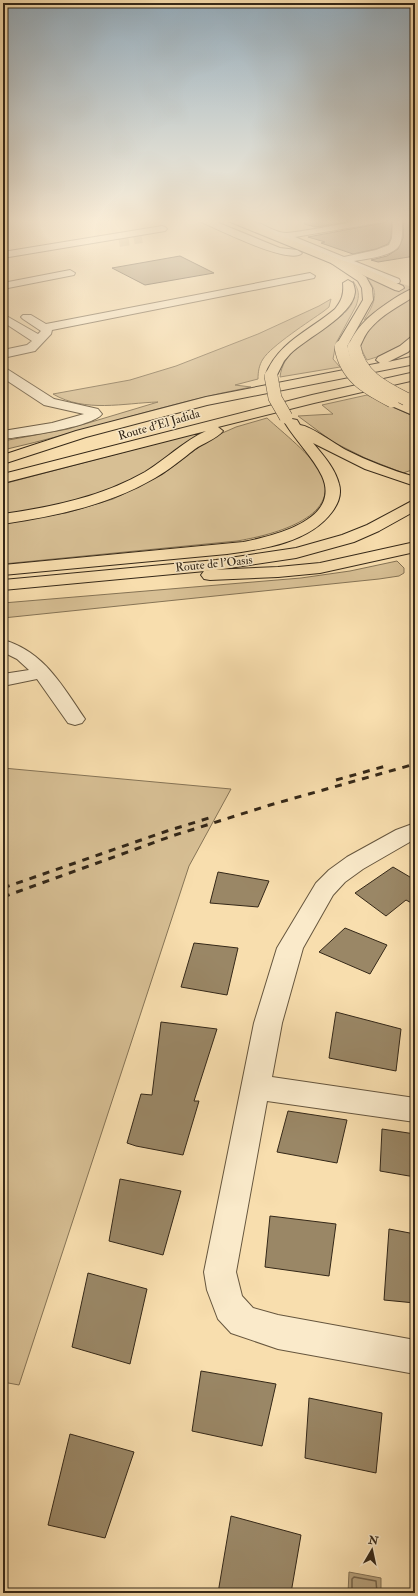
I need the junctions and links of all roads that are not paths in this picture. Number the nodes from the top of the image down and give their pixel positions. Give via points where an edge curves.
1 (221, 293) edge
2 (350, 293) edge
3 (368, 293) edge
4 (410, 293) edge
5 (27, 316) dead end
6 (3, 317) edge
7 (45, 328) junction
8 (415, 339) edge
9 (39, 340) junction
10 (347, 347) junction
11 (3, 354) edge
12 (415, 360) edge
13 (415, 369) edge
14 (3, 372) edge
15 (415, 376) edge
16 (300, 383) junction
17 (3, 386) edge
18 (314, 393) junction
19 (410, 401) edge
20 (36, 408) dead end
21 (88, 411) junction
22 (415, 412) edge
23 (26, 418) dead end
24 (289, 420) junction
25 (81, 434) junction
26 (3, 435) edge
27 (3, 452) edge
28 (3, 460) edge
29 (3, 468) edge
30 (3, 479) edge
31 (409, 480) edge
32 (415, 505) edge
33 (415, 517) edge
34 (3, 519) edge
35 (415, 547) edge
36 (3, 571) edge
37 (210, 575) junction
38 (3, 585) edge
39 (3, 594) edge
40 (3, 646) edge
41 (41, 673) junction
42 (3, 680) edge
43 (75, 719) dead end
44 (415, 831) edge
45 (256, 1087) junction
46 (415, 1110) edge
47 (415, 1357) edge

1 - 7 street
2 - 24 main road, bridge via 344,308 290,347 277,361 271,376 273,395 278,408
3 - 10 main road via 366,303 347,335
4 - 10 main road via 367,323
5 - 7 street
6 - 9 street
7 - 9 street via 47,332
8 - 16 main road via 404,349 379,361
9 - 11 street via 27,350
10 - 19 main road, bridge via 369,376
10 - 22 main road, bridge via 344,363 356,379
12 - 16 main road
13 - 18 main road via 382,374
14 - 21 street via 49,402
15 - 18 main road
16 - 25 main road, Route d'El Jadida via 206,401
17 - 20 street via 31,401
18 - 29 main road, Route d'El Jadida via 213,409
18 - 30 main road
18 - 34 main road via 213,432 149,476 107,495 69,507
21 - 23 street
21 - 26 street via 95,415 46,428
24 - 31 main road via 347,456
24 - 36 main road via 326,471 333,491 329,505 318,518 300,530 275,539 240,546
25 - 27 main road
25 - 28 main road, Route d'El Jadida
32 - 38 main road, Route de l'Oasis via 348,538 285,555 232,563
33 - 37 main road, Route de l'Oasis via 383,535 353,547 272,565
35 - 37 main road via 319,568
37 - 39 main road, Route de l'Oasis
40 - 41 street via 26,657
41 - 42 street
41 - 43 street
44 - 45 street via 355,863 324,889 290,948 268,1023
45 - 46 street
45 - 47 street via 220,1272 223,1290 230,1307 243,1321 278,1332

